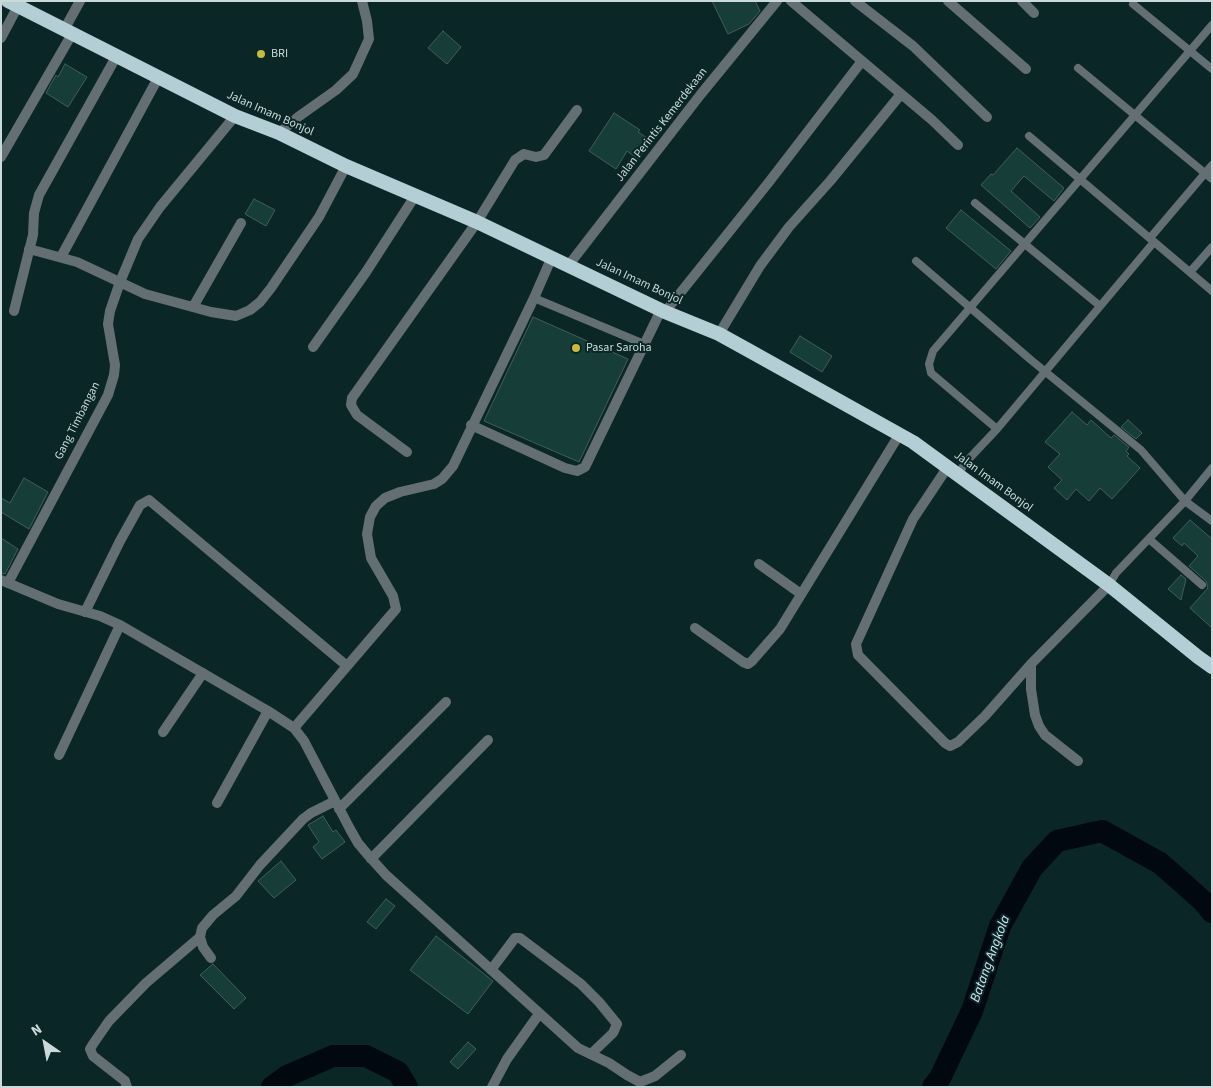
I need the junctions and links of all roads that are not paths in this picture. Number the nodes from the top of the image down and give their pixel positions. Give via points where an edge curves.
1 (80, 1) edge
2 (362, 1) edge
3 (778, 1) edge
4 (791, 1) edge
5 (855, 1) edge
6 (948, 1) edge
7 (1022, 1) edge
8 (13, 4) edge
9 (1133, 4) dead end
10 (1034, 13) dead end
11 (1212, 25) edge
12 (68, 32) junction
13 (1, 38) edge
14 (1190, 51) junction
15 (116, 57) junction
16 (862, 61) junction
17 (1078, 68) dead end
18 (1026, 70) dead end
19 (1212, 70) edge
20 (158, 78) junction
21 (901, 94) junction
22 (577, 110) dead end
23 (1135, 115) junction
24 (235, 116) junction
25 (987, 117) dead end
26 (279, 133) junction
27 (1029, 136) dead end
28 (958, 144) dead end
29 (1, 157) edge
30 (1212, 165) edge
31 (346, 166) junction
32 (1205, 174) junction
33 (1080, 179) junction
34 (1212, 179) edge
35 (415, 196) junction
36 (974, 203) dead end
37 (477, 222) junction
38 (241, 223) dead end
39 (1152, 240) junction
40 (1025, 243) junction
41 (1212, 247) edge
42 (29, 250) junction
43 (61, 257) junction
44 (551, 259) junction
45 (916, 262) dead end
46 (568, 266) junction
47 (1190, 272) junction
48 (120, 282) junction
49 (1212, 291) edge
50 (534, 298) junction
51 (1100, 306) junction
52 (193, 307) junction
53 (970, 308) junction
54 (14, 311) dead end
55 (662, 311) junction
56 (718, 334) junction
57 (644, 344) junction
58 (313, 347) dead end
59 (1046, 371) junction
60 (471, 425) junction
61 (997, 429) junction
62 (899, 434) junction
63 (407, 452) dead end
64 (1212, 468) edge
65 (952, 472) junction
66 (1185, 500) junction
67 (1212, 521) edge
68 (1149, 539) junction
69 (759, 564) dead end
70 (5, 581) edge
71 (1110, 585) junction
72 (1202, 585) dead end
73 (801, 594) junction
74 (85, 612) junction
75 (120, 625) junction
76 (695, 628) dead end
77 (1032, 664) junction
78 (347, 666) junction
79 (1212, 667) edge
80 (202, 673) junction
81 (446, 702) dead end
82 (268, 712) junction
83 (294, 728) junction
84 (162, 732) dead end
85 (488, 740) dead end
86 (59, 755) dead end
87 (1078, 761) dead end
88 (217, 803) dead end
89 (337, 805) junction
90 (371, 859) junction
91 (200, 937) junction
92 (211, 958) dead end
93 (491, 970) junction
94 (539, 1014) junction
95 (591, 1054) junction
96 (681, 1055) dead end
97 (127, 1087) edge
98 (492, 1087) edge

1 - 12 street
2 - 26 street via 370,39 353,74
3 - 46 street, Jalan Perintis Kemerdekaan via 701,94
4 - 16 street
5 - 25 street via 913,46
6 - 18 street
7 - 10 street
8 - 12 highway, Jalan Imam Bonjol
8 - 13 street
9 - 14 lane
11 - 14 lane
12 - 15 highway, Jalan Imam Bonjol
12 - 29 street
14 - 19 lane
14 - 23 lane
15 - 20 highway, Jalan Imam Bonjol
15 - 42 street via 39,195
16 - 21 street
16 - 55 street via 769,182
17 - 23 lane
20 - 24 highway, Jalan Imam Bonjol
20 - 43 street
21 - 28 street
21 - 56 street via 789,227 760,266
22 - 37 street via 544,154 536,157 524,154 514,160
23 - 32 lane
23 - 33 lane
24 - 26 highway, Jalan Imam Bonjol
24 - 48 street, Gang Timbangan via 145,227
26 - 31 highway, Jalan Imam Bonjol
27 - 33 lane
30 - 32 lane
31 - 35 highway, Jalan Imam Bonjol
31 - 52 street via 318,216 260,302 236,316
32 - 34 lane
32 - 39 lane
33 - 39 lane
33 - 40 lane
35 - 37 highway, Jalan Imam Bonjol
35 - 58 street
36 - 40 lane
37 - 44 highway, Jalan Imam Bonjol
37 - 63 street via 350,402 357,414
38 - 52 street
39 - 47 lane
39 - 51 lane
40 - 51 lane
40 - 53 lane
41 - 47 lane
42 - 43 street
42 - 54 street
43 - 48 street
44 - 46 highway, Jalan Imam Bonjol
44 - 50 street
45 - 53 lane
46 - 55 highway, Jalan Imam Bonjol
47 - 49 lane
48 - 52 street via 145,294
48 - 70 street, Gang Timbangan via 108,324 115,365 108,395
50 - 57 lane
50 - 60 street
51 - 59 lane
53 - 59 lane
53 - 61 lane via 932,351 928,364 931,373
55 - 56 highway, Jalan Imam Bonjol
55 - 57 street
56 - 62 highway, Jalan Imam Bonjol
57 - 60 street via 591,458 585,467 577,471
59 - 61 lane
59 - 66 lane via 1141,450
60 - 78 street via 453,466 442,479 386,498 370,517 367,534 371,558 393,596 396,609
61 - 65 lane via 965,464
62 - 65 highway, Jalan Imam Bonjol
62 - 73 street
64 - 66 lane
65 - 71 highway, Jalan Imam Bonjol
65 - 77 street via 909,528 861,630 856,644 858,655 950,746 985,716
66 - 67 lane
66 - 68 lane
68 - 71 lane via 1116,573
68 - 72 lane
69 - 73 street
70 - 74 street
71 - 77 street
71 - 79 highway, Jalan Imam Bonjol
73 - 76 street via 780,629 748,664
74 - 75 street
74 - 78 street via 140,505 149,500
75 - 80 street
75 - 86 street
77 - 87 street via 1031,689 1039,726 1045,735
78 - 83 street
80 - 82 street
80 - 84 street
81 - 89 street
82 - 83 street
82 - 88 street
83 - 89 street
85 - 90 street
89 - 90 street
89 - 91 street via 311,813 303,819 236,896 213,915 202,928
90 - 93 street
91 - 92 street
91 - 97 street via 146,983 109,1021 92,1044 93,1056 125,1081
93 - 94 street
93 - 95 street via 518,937 580,984 616,1024 613,1033
94 - 95 street via 566,1039
94 - 98 street
95 - 96 street via 640,1082 655,1076

